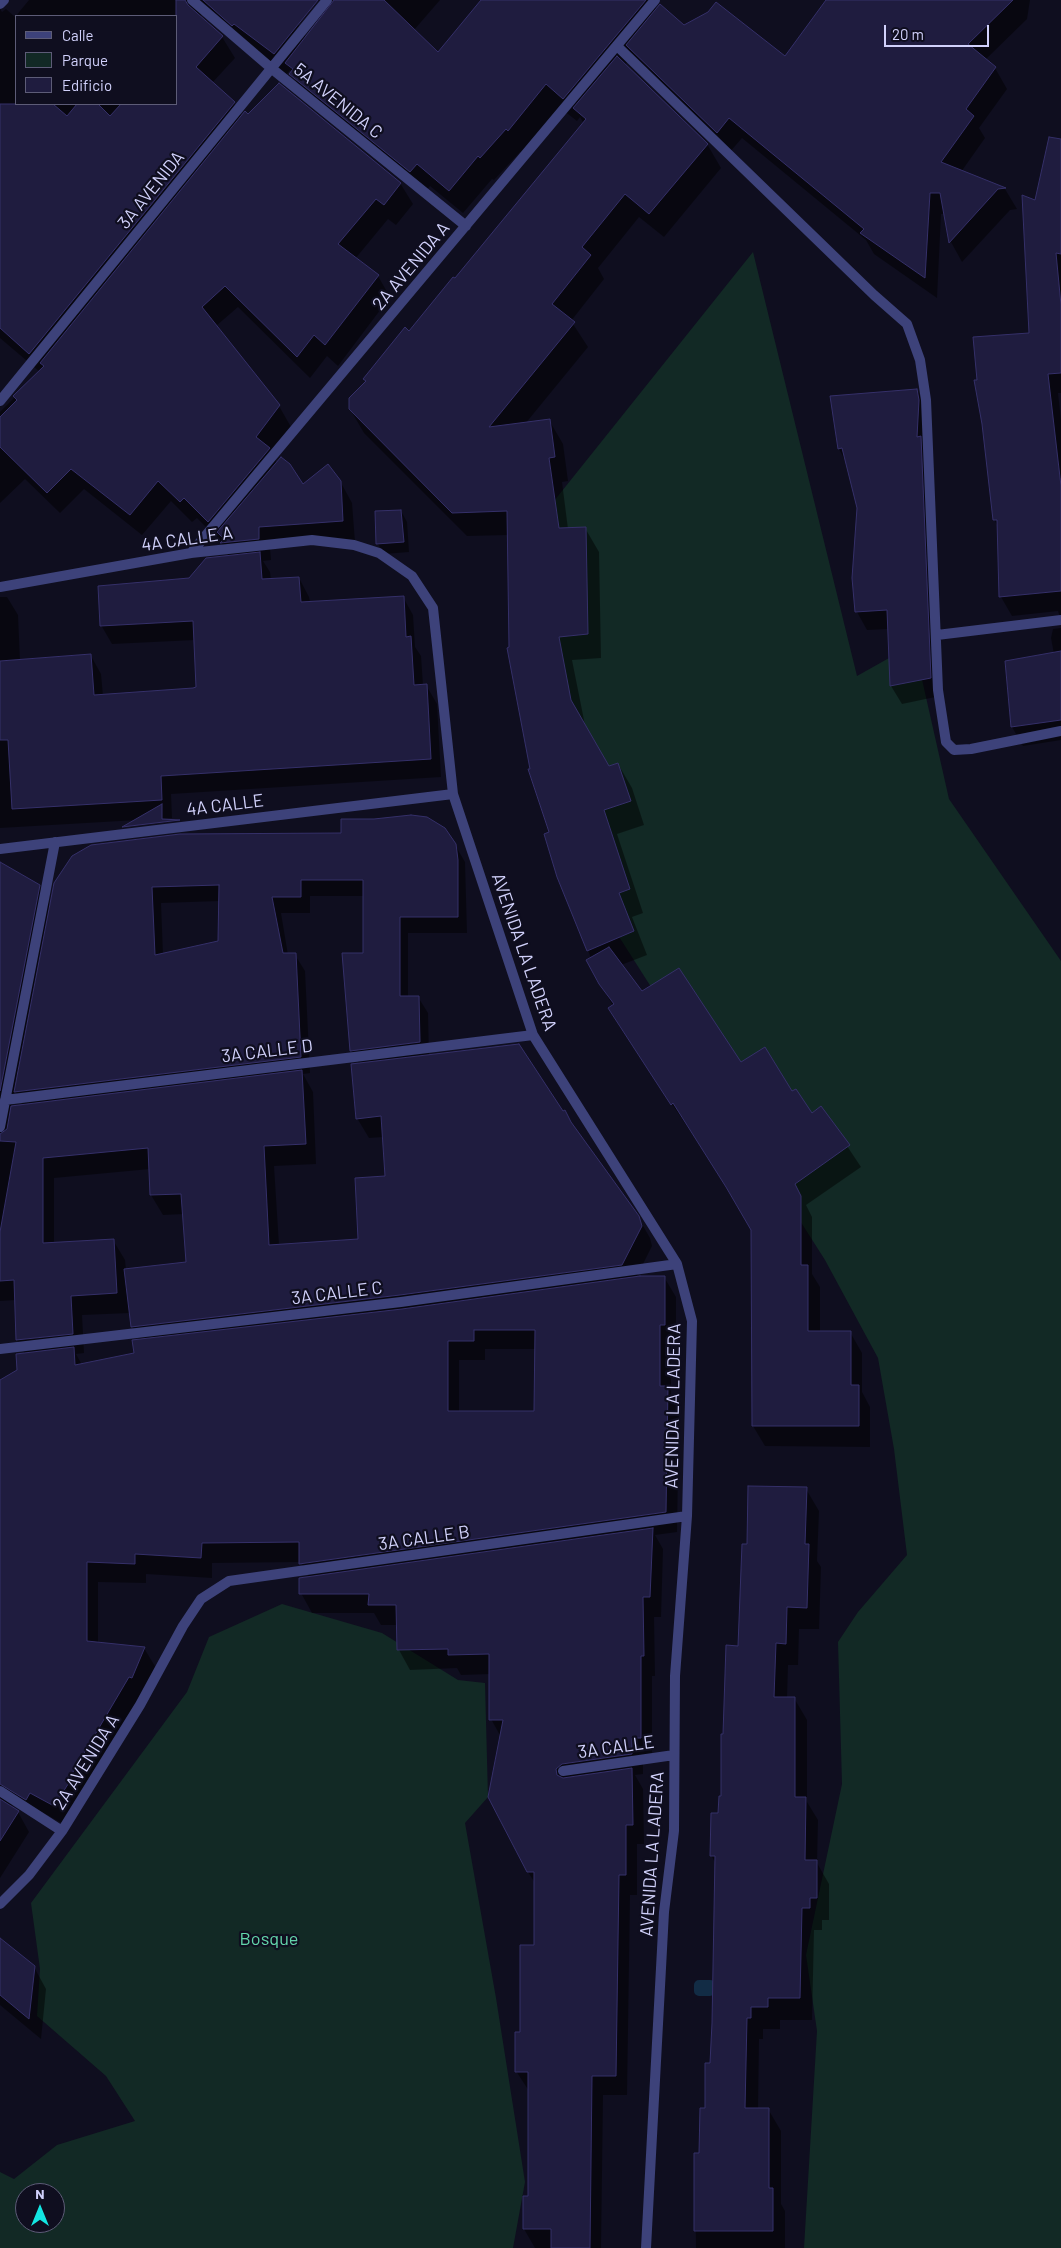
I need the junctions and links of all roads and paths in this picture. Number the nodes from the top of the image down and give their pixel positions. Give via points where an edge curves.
1 (4, 0) edge
2 (192, 0) edge
3 (327, 0) edge
4 (655, 0) edge
5 (0, 4) edge
6 (617, 46) junction
7 (271, 68) junction
8 (466, 226) junction
9 (0, 401) edge
10 (192, 553) junction
11 (379, 553) joint
12 (0, 587) edge
13 (1061, 620) edge
14 (937, 634) junction
15 (1061, 730) edge
16 (453, 794) junction
17 (55, 842) junction
18 (0, 849) edge
19 (533, 1035) junction
20 (5, 1100) junction
21 (0, 1126) edge
22 (677, 1264) junction
23 (0, 1349) edge
24 (687, 1516) junction
25 (183, 1626) joint
26 (674, 1755) junction
27 (563, 1771) dead end
28 (0, 1791) edge
29 (62, 1831) junction
30 (0, 1904) edge
31 (646, 2248) edge

1 - 5 street
2 - 7 street, 5A AVENIDA C
3 - 7 street, 3A AVENIDA
4 - 6 street, 2A AVENIDA A
6 - 8 street, 2A AVENIDA A
6 - 14 street via 874,296 907,324 920,360 926,400
7 - 8 street, 5A AVENIDA C
7 - 9 street, 3A AVENIDA
8 - 10 street, 2A AVENIDA A
10 - 11 street, 4A CALLE A via 312,540 354,544
10 - 12 street, 4A CALLE A
11 - 16 street, AVENIDA LA LADERA via 412,576 434,608
13 - 14 street
14 - 15 street via 938,690 946,742 954,750
16 - 17 street, 4A CALLE
16 - 19 street, AVENIDA LA LADERA
17 - 18 street, 4A CALLE
17 - 20 street
19 - 20 street, 3A CALLE D
19 - 22 street, AVENIDA LA LADERA
20 - 21 street
22 - 23 street, 3A CALLE C via 401,1302
22 - 24 street, AVENIDA LA LADERA via 692,1321
24 - 25 street, 3A CALLE B via 229,1581 201,1599
24 - 26 street, AVENIDA LA LADERA via 675,1676
25 - 29 street, 2A AVENIDA A via 140,1705
26 - 27 street, 3A CALLE
26 - 31 street, AVENIDA LA LADERA via 674,1831 664,1912
28 - 29 street
29 - 30 street, 2A AVENIDA A via 29,1875

